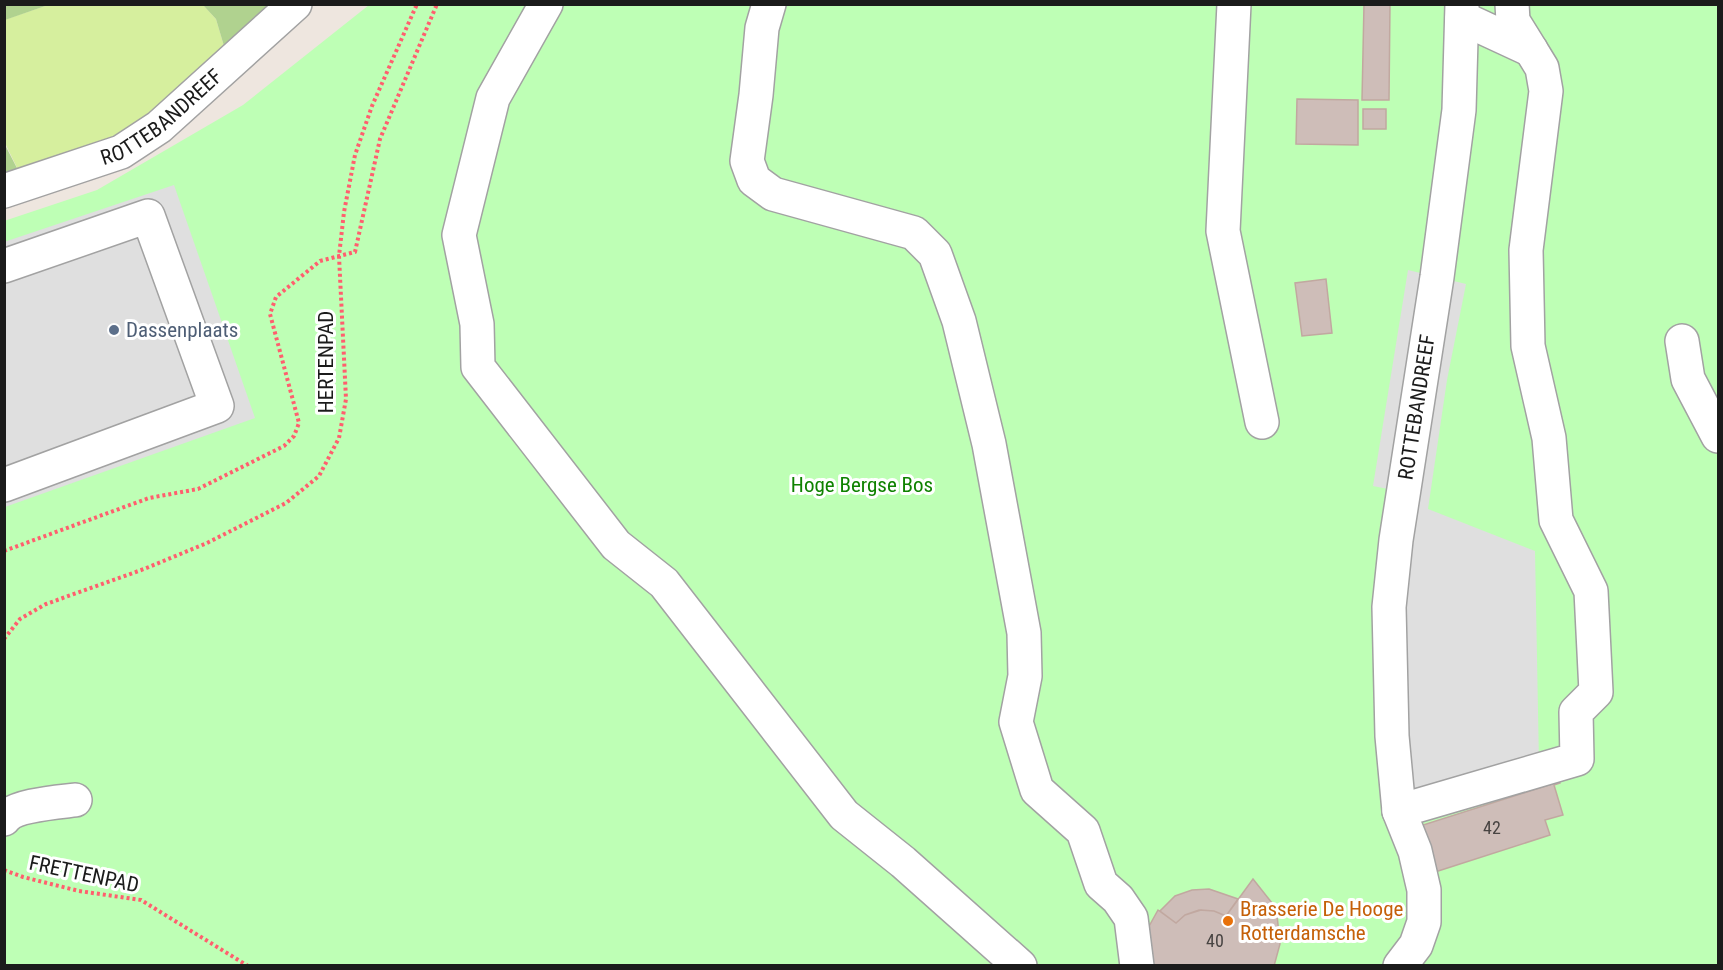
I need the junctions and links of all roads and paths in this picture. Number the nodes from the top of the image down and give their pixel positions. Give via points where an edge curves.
1 (295, 4) edge
2 (417, 4) edge
3 (437, 4) edge
4 (546, 4) edge
5 (769, 4) edge
6 (1234, 4) edge
7 (1512, 4) edge
8 (1462, 11) edge
9 (1531, 50) junction
10 (4, 191) edge
11 (339, 256) junction
12 (4, 266) edge
13 (1682, 340) dead end
14 (1262, 422) dead end
15 (1719, 436) edge
16 (4, 485) edge
17 (4, 551) edge
18 (4, 639) edge
19 (75, 800) dead end
20 (1399, 811) junction
21 (4, 819) edge
22 (4, 870) edge
23 (248, 966) edge
24 (1020, 966) edge
25 (1137, 966) edge
26 (1400, 966) edge

1 - 10 street, ROTTEBANDREEF via 159,127 121,152
2 - 11 path, HERTENPAD via 355,155
3 - 11 path via 380,140 354,252
4 - 24 street via 493,98 459,235 477,324 478,367 616,545 663,583 844,815
5 - 25 street via 762,28 747,160 750,170 754,180 772,194 914,233 935,254 958,321 989,444 1024,633 1025,676 1016,722 1037,790 1083,831 1101,884 1131,918
6 - 14 street via 1223,231
7 - 9 street via 1513,21
8 - 9 street
8 - 20 street, ROTTEBANDREEF via 1456,132 1389,607 1392,735
9 - 20 street via 1542,68 1546,92 1526,250 1528,346 1549,438 1556,520 1591,591 1596,692 1576,712 1577,759
11 - 17 path via 320,261 276,297 270,314 299,423 284,446 198,489 149,498
11 - 18 path, HERTENPAD via 346,399 339,438 319,476 286,503 207,543 46,604 20,619
12 - 16 street via 148,216 217,406
13 - 15 street via 1688,379
19 - 21 street via 43,804 8,814
20 - 26 street, ROTTEBANDREEF via 1415,851 1424,890 1424,922 1416,945
22 - 23 path, FRETTENPAD via 79,891 141,900

